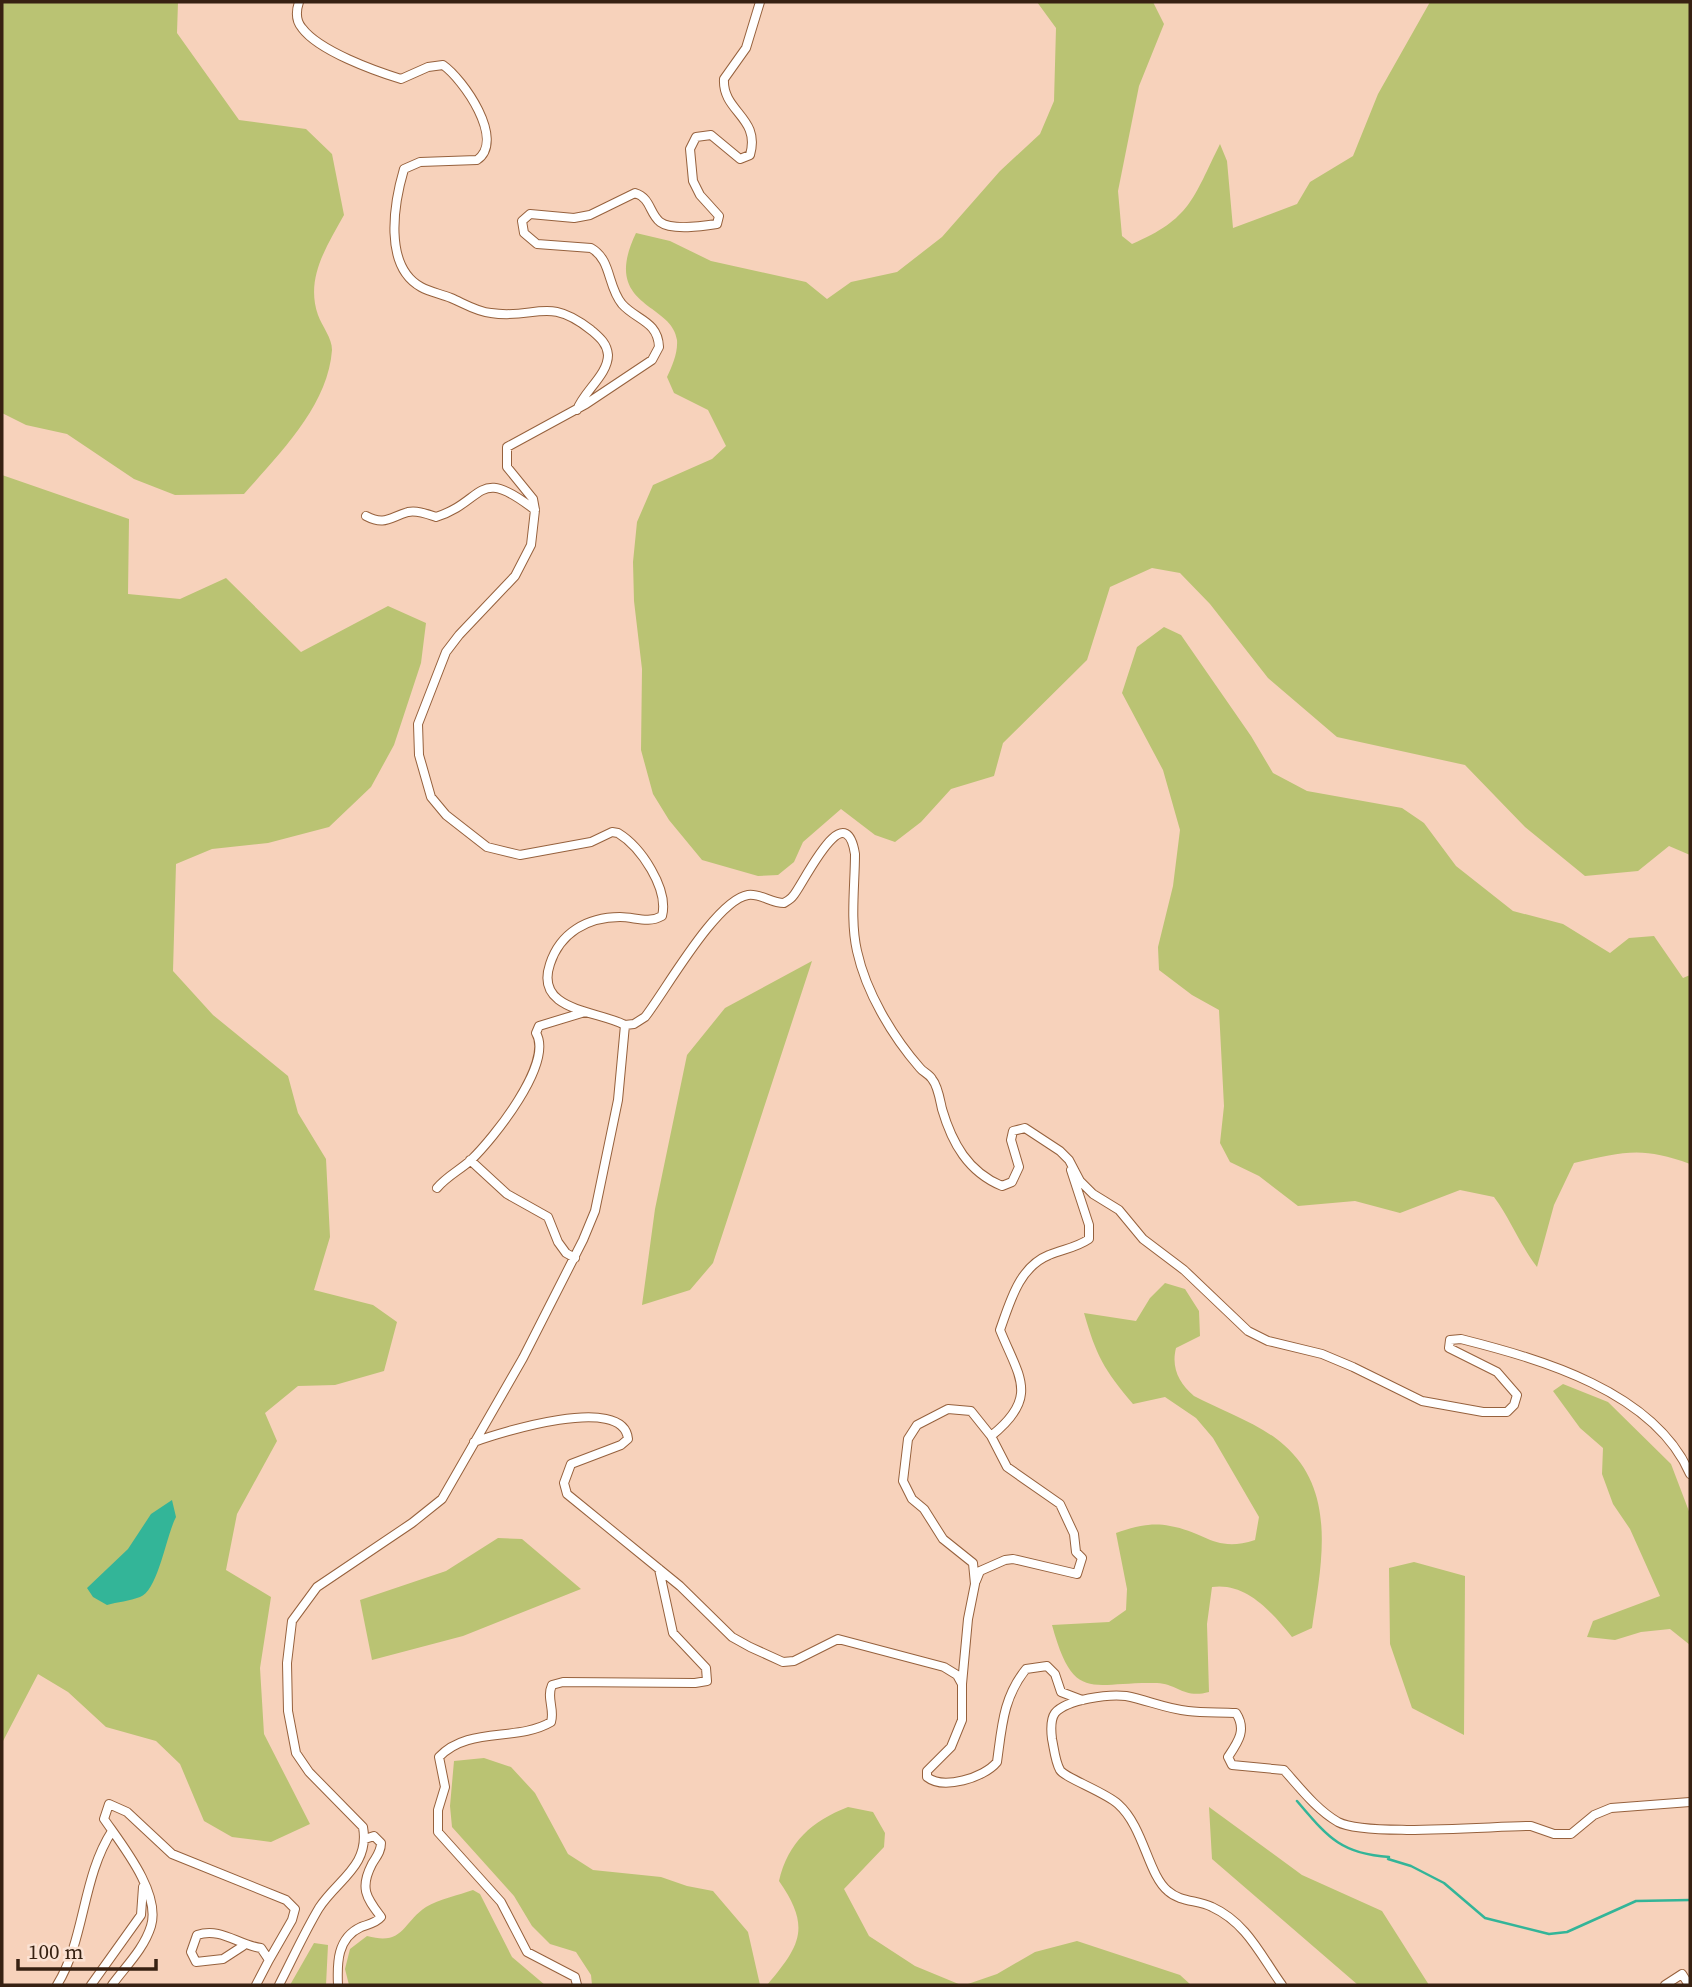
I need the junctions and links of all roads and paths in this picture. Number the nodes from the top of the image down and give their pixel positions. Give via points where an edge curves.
1 (299, 2) edge
2 (760, 2) edge
3 (576, 410) junction
4 (535, 510) junction
5 (366, 516) dead end
6 (587, 1011) junction
7 (625, 1024) junction
8 (470, 1160) junction
9 (1069, 1160) junction
10 (438, 1188) dead end
11 (575, 1258) junction
12 (990, 1436) junction
13 (474, 1441) junction
14 (1690, 1474) edge
15 (659, 1569) junction
16 (975, 1584) junction
17 (962, 1684) junction
18 (1083, 1700) junction
19 (1690, 1802) edge
20 (112, 1831) junction
21 (365, 1839) junction
22 (143, 1884) junction
23 (243, 1946) junction
24 (269, 1960) junction
25 (57, 1985) edge
26 (91, 1985) edge
27 (112, 1985) edge
28 (256, 1985) edge
29 (279, 1985) edge
30 (338, 1985) edge
31 (577, 1985) edge
32 (1282, 1985) edge
33 (1665, 1985) edge
34 (1689, 1985) edge

1 - 3 street via 301,28 337,52 401,79 428,66 443,65 468,94 485,126 486,148 477,160 420,162 404,169 395,221 404,272 420,287 487,313 557,310 601,338 607,348 607,363
2 - 3 street via 746,48 724,79 726,96 752,130 750,155 740,159 711,135 696,137 690,149 696,189 719,216 717,224 667,226 635,193 590,215 530,214 522,221 524,233 537,244 591,247 599,252 619,299 656,331 658,352 652,360
3 - 4 street via 507,447 507,467 533,499
4 - 5 street via 504,489 487,487 436,517 410,512 377,522
4 - 6 street via 534,532 524,561 446,652 418,724 419,755 431,797 487,847 520,855 592,842 612,832 625,837 644,861 663,895 662,916 589,923 562,937 554,951 547,987 555,1000
6 - 7 street
6 - 8 street via 539,1026 539,1053 531,1076 507,1116
7 - 9 street via 645,1017 705,930 737,898 755,894 784,903 831,839 848,837 855,854 857,951 866,977 896,1034 932,1079 959,1151 976,1171 1002,1186 1017,1176 1011,1140 1019,1128
7 - 11 street via 609,1154
8 - 10 street
8 - 11 street via 507,1194 548,1217 558,1242
9 - 12 street via 1089,1239 1035,1261 1013,1294 1000,1330 1021,1373 1021,1398 1006,1423
9 - 14 street via 1093,1194 1119,1210 1143,1239 1184,1270 1248,1331 1332,1358 1422,1401 1483,1412 1507,1412 1517,1395 1497,1372 1449,1348 1450,1340 1461,1339 1559,1366 1608,1390 1654,1426
11 - 13 street
12 - 16 street via 971,1411 948,1409 917,1425 905,1456 905,1488 943,1539 973,1563
12 - 16 street via 1007,1467 1060,1504 1082,1558 1077,1574 1005,1560 980,1571
13 - 15 street via 558,1420 594,1418 623,1427 628,1439 571,1464 564,1483 567,1494
13 - 21 street via 442,1499 317,1587 292,1621 288,1699 296,1753 363,1827
15 - 17 street via 732,1637 783,1662 838,1639 944,1667
15 - 31 street via 673,1633 706,1668 706,1681 552,1685 548,1693 551,1722 511,1734 468,1739 439,1757 445,1787 438,1832 501,1902 527,1952 575,1977
16 - 17 street
17 - 18 street via 957,1736 927,1771 926,1777 934,1783 975,1775 997,1762 1003,1710 1026,1669 1047,1666 1061,1692
18 - 19 street via 1125,1696 1189,1711 1236,1713 1242,1731 1228,1757 1232,1765 1284,1770 1327,1814 1349,1825 1385,1829 1531,1826 1571,1834 1611,1808
18 - 32 street via 1056,1711 1052,1720 1060,1771 1120,1805 1133,1822 1158,1881 1177,1898 1201,1902 1225,1914 1258,1946
20 - 22 street via 132,1858
20 - 24 street via 104,1819 109,1804 127,1812 172,1854 286,1900 295,1909 292,1920
20 - 25 street via 99,1858 69,1966
21 - 29 street via 359,1863 321,1905
21 - 30 street via 374,1836 381,1843 366,1886 366,1899 381,1917 359,1928 342,1945
22 - 26 street via 141,1915
22 - 27 street via 151,1901 152,1925 139,1951
23 - 23 street via 223,1959 196,1962 191,1952 197,1936 210,1931 235,1938
23 - 24 street via 261,1948
24 - 28 street
33 - 34 street via 1682,1975

